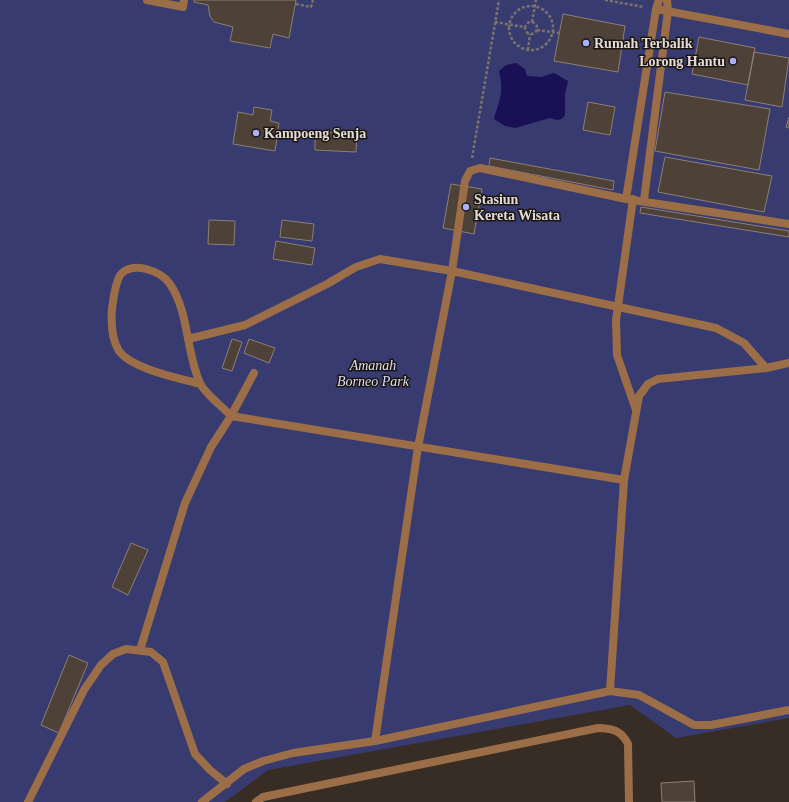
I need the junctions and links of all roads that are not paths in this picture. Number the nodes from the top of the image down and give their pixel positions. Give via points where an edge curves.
1 (147, 0) edge
2 (184, 0) edge
3 (659, 0) edge
4 (667, 0) edge
5 (656, 10) junction
6 (668, 11) junction
7 (789, 34) edge
8 (630, 199) junction
9 (644, 200) junction
10 (789, 224) edge
11 (452, 271) junction
12 (618, 306) junction
13 (188, 339) junction
14 (789, 363) edge
15 (766, 368) junction
16 (254, 373) dead end
17 (200, 384) junction
18 (637, 411) junction
19 (231, 416) junction
20 (418, 447) junction
21 (624, 480) junction
22 (140, 650) junction
23 (610, 691) junction
24 (789, 710) edge
25 (375, 741) junction
26 (227, 784) junction
27 (261, 800) edge
28 (28, 802) edge
29 (202, 802) edge
30 (630, 802) edge

1 - 2 street via 183,8
3 - 5 street
4 - 6 street
5 - 6 street
5 - 8 street
6 - 7 street
6 - 9 street
8 - 9 street
8 - 11 street via 480,168 470,171 465,181
8 - 12 street
9 - 10 street
11 - 12 street
11 - 13 street via 380,259 356,267 245,326
11 - 20 street
12 - 15 street via 716,328 744,343
12 - 18 street via 617,355
13 - 17 street
13 - 17 street via 179,305 170,284 160,274 146,269 129,269 120,275 111,319 120,351 134,363
14 - 15 street
15 - 18 street via 658,379 648,384 639,396
16 - 19 street
17 - 19 street
18 - 21 street
19 - 20 street
19 - 22 street via 211,447 185,503
20 - 21 street
20 - 25 street
21 - 23 street
22 - 26 street via 151,652 163,662 195,754
22 - 28 street via 126,649 113,654 102,665 84,690
23 - 24 street via 639,696 694,725 711,725
23 - 25 street
25 - 26 street via 293,753 263,761 244,769
26 - 29 street
27 - 30 street via 574,732 611,728 625,737 628,744

